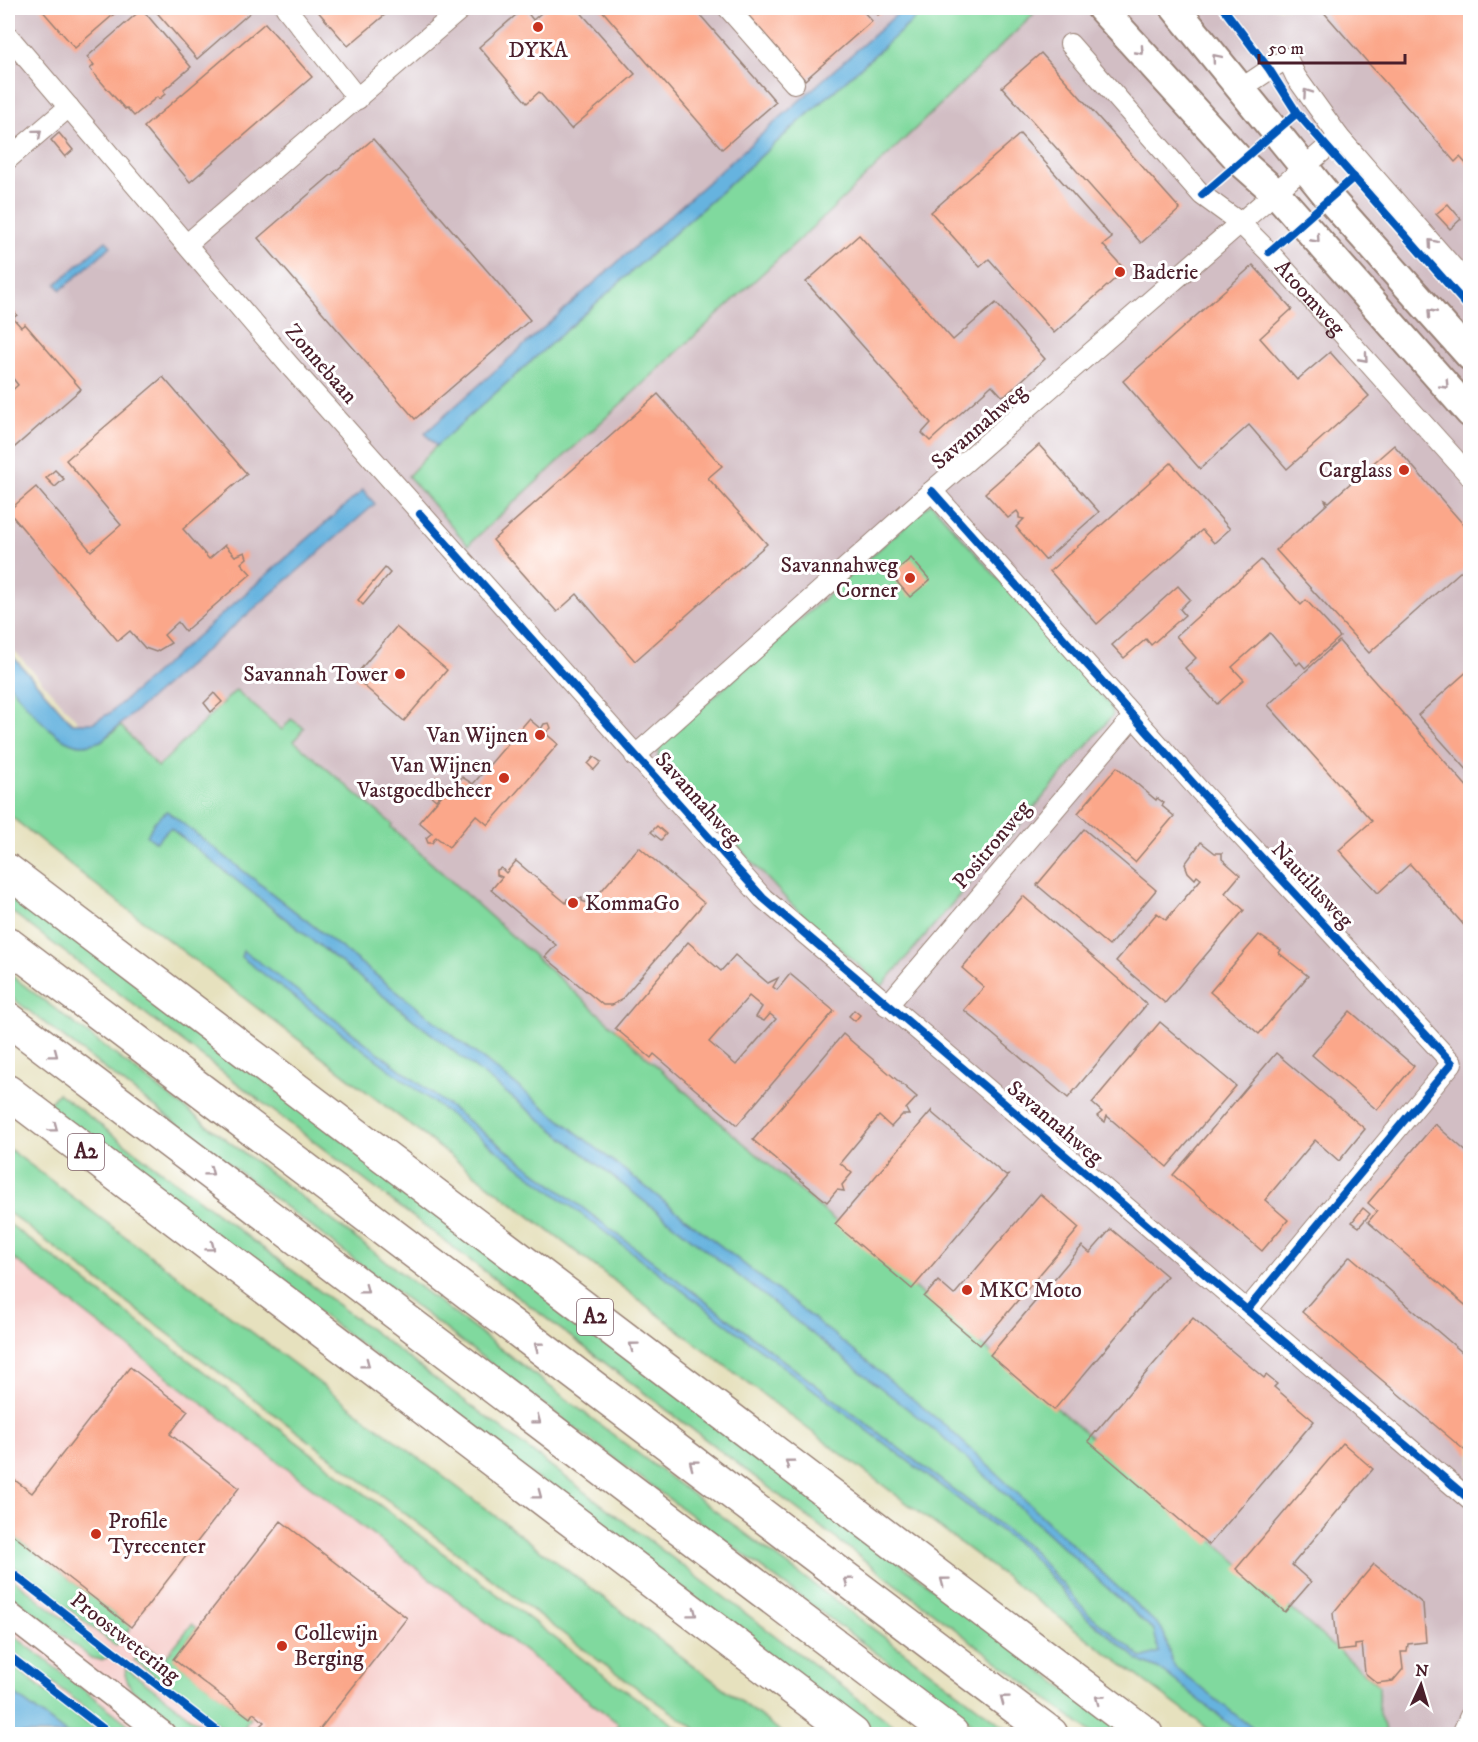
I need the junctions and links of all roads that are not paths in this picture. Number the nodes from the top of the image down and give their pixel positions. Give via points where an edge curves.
1 (286, 8) edge
2 (462, 8) edge
3 (730, 8) edge
4 (1101, 8) edge
5 (1175, 8) edge
6 (8, 36) edge
7 (1070, 44) dead end
8 (794, 83) dead end
9 (1242, 88) junction
10 (358, 99) junction
11 (69, 107) junction
12 (1339, 137) junction
13 (8, 159) edge
14 (1305, 169) junction
15 (1276, 193) junction
16 (1239, 222) junction
17 (187, 244) junction
18 (1470, 287) edge
19 (1470, 356) edge
20 (1470, 413) edge
21 (1470, 476) edge
22 (932, 491) junction
23 (420, 514) joint
24 (1134, 716) junction
25 (635, 756) junction
26 (8, 861) edge
27 (8, 871) edge
28 (45, 900) junction
29 (8, 944) edge
30 (887, 1006) junction
31 (8, 1019) edge
32 (8, 1092) edge
33 (1247, 1310) junction
34 (1470, 1500) edge
35 (8, 1614) edge
36 (1470, 1716) edge
37 (163, 1734) edge
38 (853, 1734) edge
39 (952, 1734) edge
40 (1050, 1734) edge
41 (1146, 1734) edge
42 (1462, 1734) edge

1 - 10 street
2 - 10 street
3 - 8 street
4 -> 15 main road, Atoomweg via 1241,162
9 -> 5 main road
6 - 11 street, Zonnebaan
7 - 16 street, Atoomweg via 1202,195
12 -> 9 street via 1287,58
9 - 14 main road
10 - 17 street
13 -> 11 street
11 - 17 street, Zonnebaan
12 - 14 street
18 -> 12 street
14 - 15 street, Savannahweg
19 -> 14 main road
15 - 16 street, Savannahweg
15 -> 20 main road, Atoomweg
16 -> 21 street, Atoomweg
16 - 22 street, Savannahweg
17 - 23 street, Zonnebaan
22 - 24 street, Nautilusweg
22 - 25 street, Savannahweg
23 - 25 street, Savannahweg
24 - 30 street, Positronweg
24 - 33 street, Nautilusweg via 1452,1063
25 - 30 street, Savannahweg via 763,898
26 - 28 highway, A2
27 - 28 highway, A2
41 -> 28 highway, A2
40 -> 29 highway, A2
30 - 33 street, Savannahweg
31 -> 39 highway, A2
32 -> 38 highway, A2
33 - 34 street, Savannahweg
35 - 37 street
36 - 42 street

